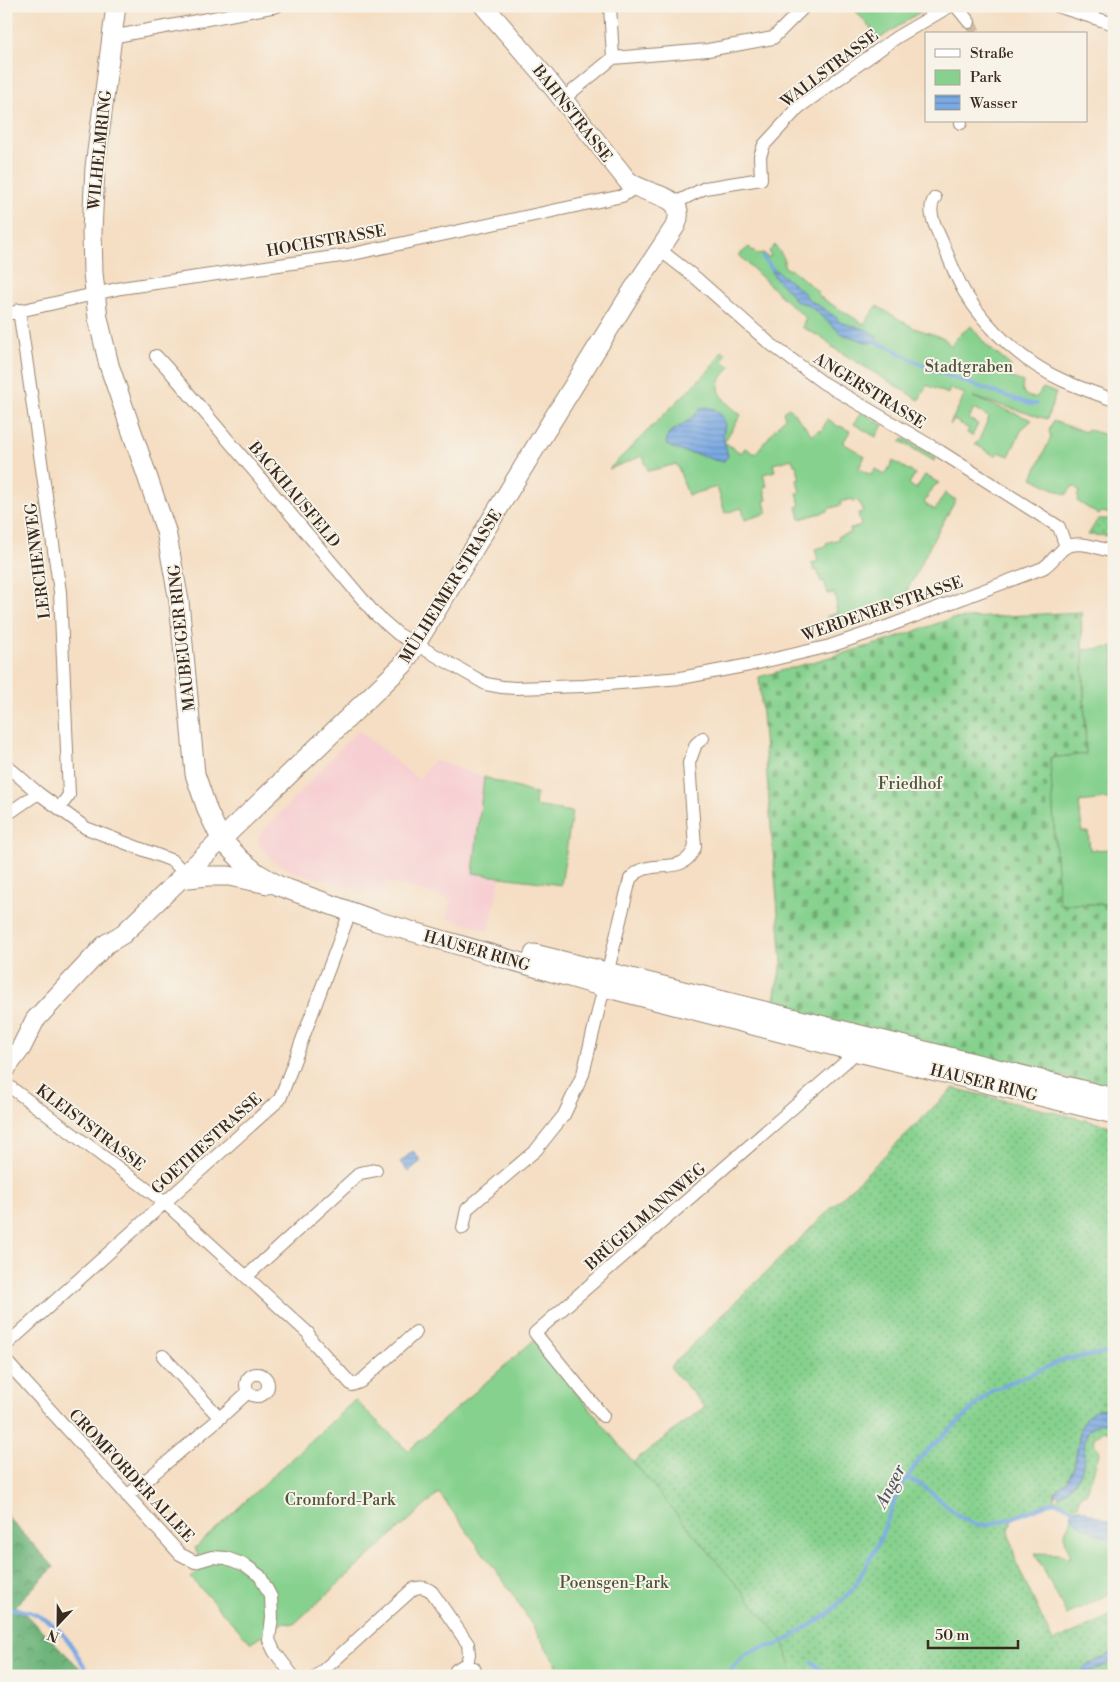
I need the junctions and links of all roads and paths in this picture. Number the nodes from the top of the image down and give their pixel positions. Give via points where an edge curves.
1 (116, 6) edge
2 (277, 6) edge
3 (484, 6) edge
4 (610, 6) edge
5 (805, 6) edge
6 (950, 6) edge
7 (956, 6) edge
8 (1057, 6) edge
9 (969, 22) tunnel mouth
10 (1114, 24) edge
11 (111, 37) junction
12 (613, 58) junction
13 (563, 99) junction
14 (636, 187) junction
15 (935, 198) dead end
16 (675, 203) junction
17 (665, 243) junction
18 (95, 294) junction
19 (13, 312) edge
20 (156, 356) dead end
21 (1114, 400) edge
22 (1066, 547) junction
23 (1114, 552) edge
24 (416, 645) junction
25 (597, 676) dead end
26 (584, 686) junction
27 (703, 738) dead end
28 (6, 765) edge
29 (38, 792) junction
30 (60, 807) junction
31 (6, 815) edge
32 (221, 839) junction
33 (182, 876) junction
34 (279, 886) junction
35 (350, 912) junction
36 (606, 979) junction
37 (858, 1043) junction
38 (6, 1068) edge
39 (6, 1084) edge
40 (1114, 1098) edge
41 (1114, 1114) edge
42 (376, 1170) dead end
43 (164, 1202) junction
44 (463, 1228) dead end
45 (246, 1276) junction
46 (416, 1332) dead end
47 (6, 1345) edge
48 (163, 1356) dead end
49 (6, 1361) edge
50 (248, 1392) dead end
51 (603, 1416) dead end
52 (220, 1418) junction
53 (127, 1496) junction
54 (467, 1665) junction
55 (293, 1676) edge
56 (316, 1676) edge
57 (455, 1676) edge
58 (477, 1676) edge

1 - 11 main road, WILHELMRING
2 - 11 street
3 - 13 main road, BAHNSTRASSE
4 - 12 street
5 - 12 street via 772,38 708,50
6 - 16 street, WALLSTRASSE via 897,37 799,107 764,144 760,156 761,179 705,188
7 - 9 street
8 - 10 street
11 - 18 main road, WILHELMRING via 95,177 92,231
12 - 13 street
13 - 14 main road, BAHNSTRASSE via 614,165
14 - 16 main road, BAHNSTRASSE
14 - 18 street, HOCHSTRASSE via 622,196 348,255
15 - 21 street via 931,211 937,230 965,292 991,327 1021,354 1051,374
16 - 17 main road, MÜLHEIMER STRASSE via 679,215
17 - 22 street, ANGERSTRASSE via 779,351 838,392 1059,527
17 - 24 main road, MÜLHEIMER STRASSE
18 - 19 street, HOCHSTRASSE
18 - 32 main road, MAUBEUGER RING via 110,365 166,531 179,601 195,774
19 - 30 street, LERCHENWEG via 60,592 69,794
20 - 24 street, BACKHAUSFELD via 375,614
22 - 23 street via 1082,545
22 - 26 street, WERDENER STRASSE via 1043,568 830,646 749,666 681,678 646,676
24 - 26 street, WERDENER STRASSE via 493,686
24 - 32 main road, MÜLHEIMER STRASSE via 403,665
25 - 26 street
27 - 36 street via 696,744 689,763 695,847 691,856 681,864 644,868 630,879
28 - 29 street
29 - 30 street
29 - 31 street
30 - 33 street via 86,828 173,861
32 - 33 main road, MÜLHEIMER STRASSE
32 - 34 main road, HAUSER RING via 257,874
33 - 34 main road, HAUSER RING via 229,876
33 - 38 main road, MÜLHEIMER STRASSE via 123,934 113,952 44,1028 21,1048
34 - 35 main road, HAUSER RING
35 - 36 main road, HAUSER RING
35 - 43 street, GOETHESTRASSE via 280,1099
36 - 37 main road, HAUSER RING
36 - 44 street via 583,1074 564,1116 536,1150 467,1209
37 - 40 main road, HAUSER RING
37 - 41 main road, HAUSER RING
37 - 51 street, BRÜGELMANNWEG via 850,1058 535,1333
39 - 43 street, KLEISTSTRASSE
42 - 45 street via 360,1173
43 - 45 street, KLEISTSTRASSE
43 - 47 street, GOETHESTRASSE
45 - 46 street, KLEISTSTRASSE via 308,1333 352,1385 360,1382
48 - 52 street
49 - 53 street, CROMFORDER ALLEE
50 - 52 street
52 - 53 street
53 - 55 street, CROMFORDER ALLEE via 180,1554 195,1562 212,1557 226,1558 245,1565 260,1576 271,1597 269,1640
54 - 56 street via 468,1644 432,1592 418,1587
54 - 57 street via 460,1666
54 - 58 street via 474,1668

